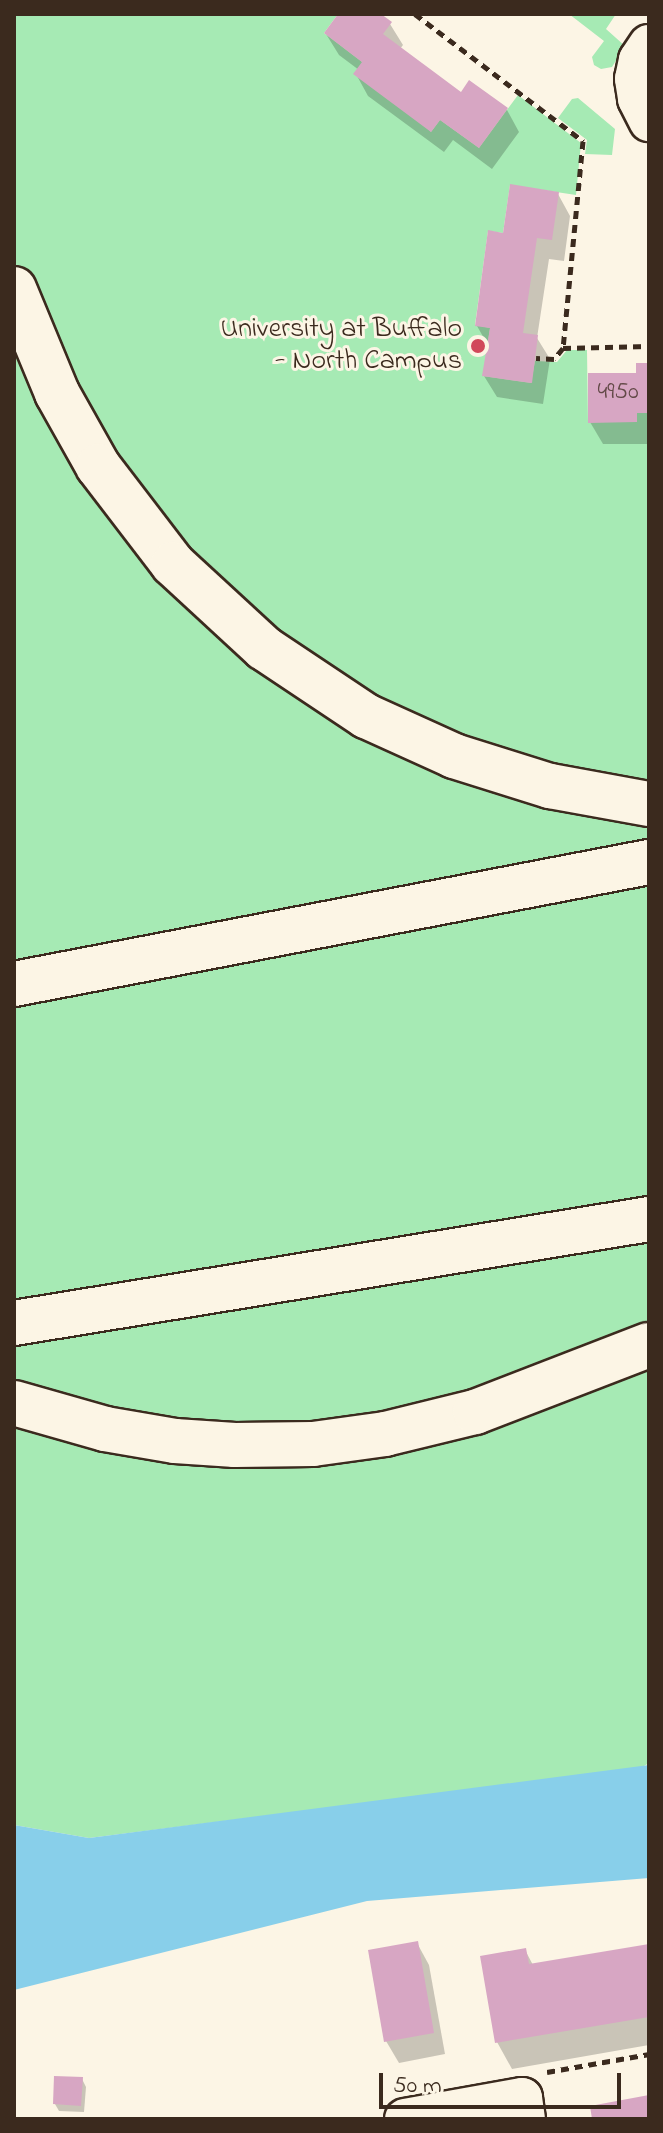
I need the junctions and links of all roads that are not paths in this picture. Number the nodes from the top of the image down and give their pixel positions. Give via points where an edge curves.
1 (649, 45) edge
2 (649, 121) edge
3 (14, 289) edge
4 (649, 804) edge
5 (649, 862) edge
6 (14, 984) edge
7 (649, 1219) edge
8 (14, 1323) edge
9 (649, 1345) edge
10 (14, 1403) edge
11 (405, 2119) edge
12 (525, 2119) edge

1 - 2 street via 635,79
3 - 4 highway via 57,393 98,466 173,564 242,630 366,716 425,744 550,786
5 - 6 highway
7 - 8 highway
9 - 10 highway via 509,1401 385,1434 273,1446 190,1443 105,1429
11 - 12 street via 522,2098

